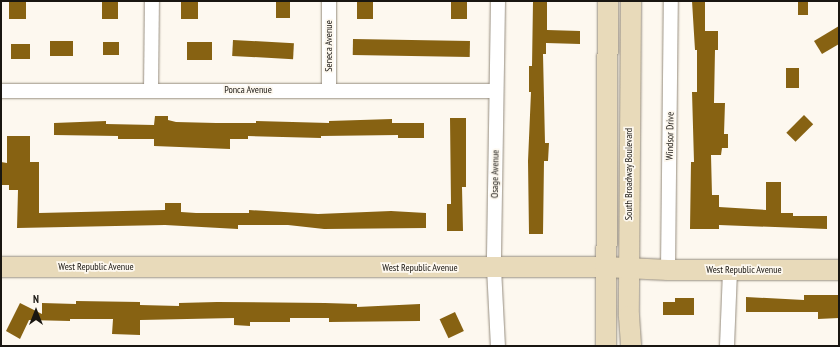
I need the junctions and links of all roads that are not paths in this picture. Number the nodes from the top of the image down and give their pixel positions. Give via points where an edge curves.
1 (152, 1) edge
2 (329, 1) edge
3 (498, 1) edge
4 (608, 1) edge
5 (631, 1) edge
6 (671, 1) edge
7 (151, 90) junction
8 (329, 90) junction
9 (496, 90) junction
10 (1, 91) edge
11 (605, 266) junction
12 (1, 267) edge
13 (629, 267) junction
14 (494, 268) junction
15 (668, 270) junction
16 (730, 270) junction
17 (839, 270) edge
18 (498, 346) edge
19 (606, 346) edge
20 (631, 346) edge
21 (727, 346) edge

1 - 7 street
2 - 8 street, Seneca Avenue
3 - 9 street, Osage Avenue
4 - 11 street
5 - 13 street, South Broadway Boulevard
6 - 15 street, Windsor Drive
7 - 8 street, Ponca Avenue
7 - 10 street, Ponca Avenue
8 - 9 street, Ponca Avenue
9 - 14 street, Osage Avenue
11 - 13 street, West Republic Avenue
11 - 14 street, West Republic Avenue
11 - 19 street
12 - 14 street, West Republic Avenue
13 - 15 street, West Republic Avenue
13 - 20 street, South Broadway Boulevard
14 - 18 street, Osage Avenue
15 - 16 street, West Republic Avenue
16 - 17 street, West Republic Avenue
16 - 21 street

